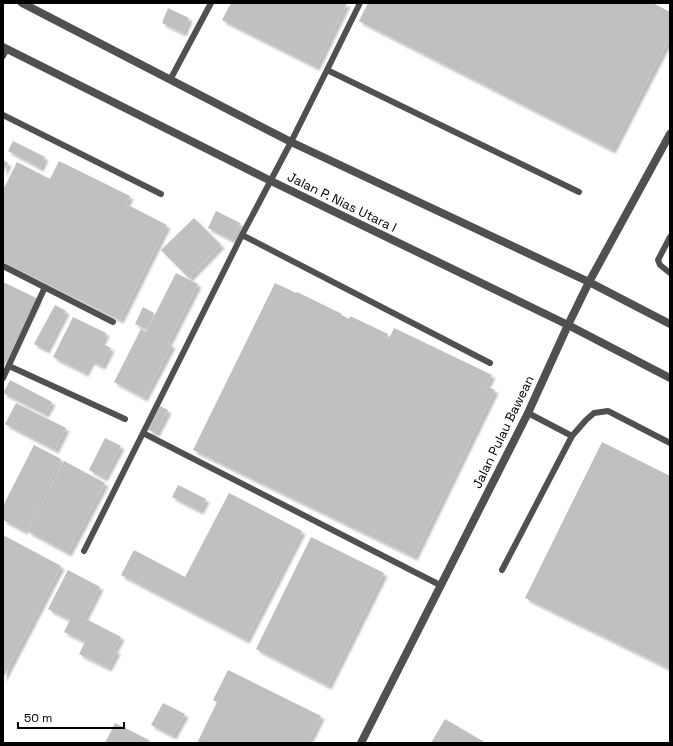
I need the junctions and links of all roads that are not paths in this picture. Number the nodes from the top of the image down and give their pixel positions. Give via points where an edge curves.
1 (22, 3) edge
2 (211, 3) edge
3 (360, 3) edge
4 (4, 51) edge
5 (327, 70) junction
6 (170, 80) junction
7 (3, 115) edge
8 (670, 134) edge
9 (291, 142) junction
10 (271, 181) junction
11 (579, 192) dead end
12 (161, 194) dead end
13 (242, 235) junction
14 (670, 237) edge
15 (3, 266) edge
16 (670, 273) edge
17 (589, 282) junction
18 (45, 287) junction
19 (112, 322) dead end
20 (568, 324) junction
21 (670, 324) edge
22 (490, 363) dead end
23 (9, 366) junction
24 (3, 378) edge
25 (670, 378) edge
26 (528, 413) junction
27 (125, 419) dead end
28 (143, 433) junction
29 (572, 436) junction
30 (670, 443) edge
31 (84, 552) dead end
32 (502, 570) dead end
33 (440, 585) junction
34 (361, 743) edge

1 - 6 street
2 - 6 lane
3 - 5 lane
4 - 10 street, Jalan P. Nias Utara I
5 - 9 lane
5 - 11 lane
6 - 9 street
7 - 12 lane
8 - 17 street, Jalan Pulau Bawean
9 - 10 lane
9 - 17 street
10 - 13 lane
10 - 20 street, Jalan P. Nias Utara I
13 - 22 lane
13 - 28 lane
14 - 16 lane via 658,260 660,266
15 - 18 lane
17 - 20 street, Jalan Pulau Bawean
17 - 21 street
18 - 19 lane
18 - 23 lane
20 - 25 street, Jalan P. Nias Utara I
20 - 26 street, Jalan Pulau Bawean
23 - 24 lane
23 - 27 lane
26 - 29 lane
26 - 33 street, Jalan Pulau Bawean
28 - 31 lane
28 - 33 lane
29 - 30 lane via 594,413 608,411
29 - 32 lane
33 - 34 street, Jalan Pulau Bawean

